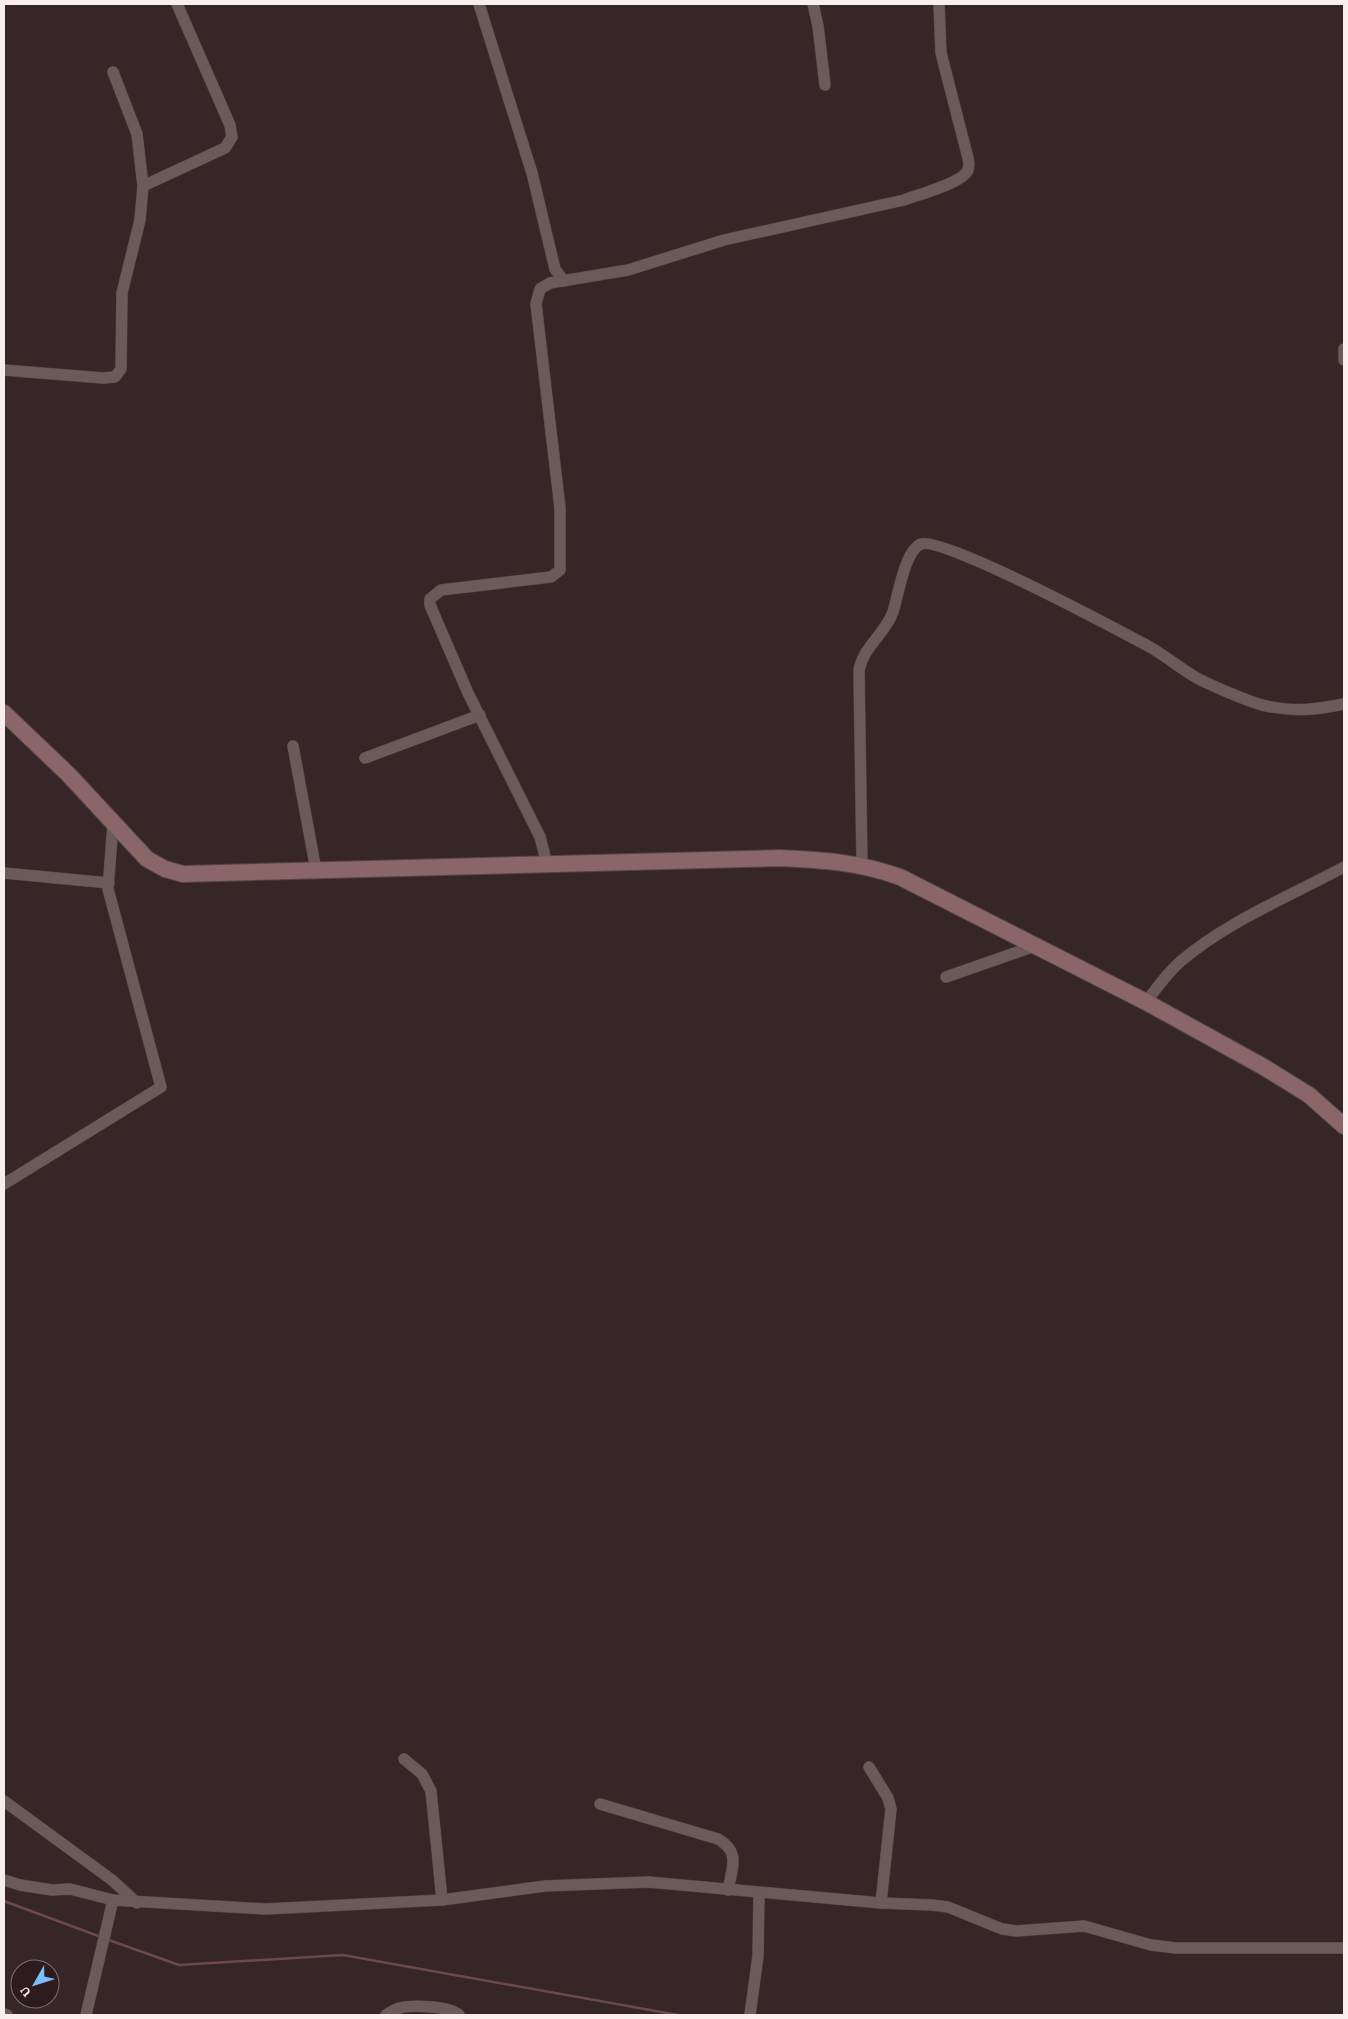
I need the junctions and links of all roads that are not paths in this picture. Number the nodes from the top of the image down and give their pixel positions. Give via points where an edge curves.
1 (177, 4) edge
2 (479, 4) edge
3 (813, 4) edge
4 (939, 4) edge
5 (113, 72) dead end
6 (825, 85) dead end
7 (143, 186) junction
8 (564, 281) junction
9 (1344, 349) edge
10 (1344, 360) edge
11 (4, 370) edge
12 (1344, 704) edge
13 (4, 713) edge
14 (480, 715) junction
15 (292, 746) dead end
16 (365, 758) dead end
17 (113, 824) junction
18 (548, 864) junction
19 (862, 865) junction
20 (1344, 867) edge
21 (316, 870) junction
22 (4, 873) edge
23 (1330, 874) junction
24 (1344, 879) edge
25 (109, 883) junction
26 (1035, 946) junction
27 (946, 977) dead end
28 (1146, 1002) junction
29 (1344, 1126) edge
30 (4, 1184) edge
31 (404, 1760) dead end
32 (869, 1766) dead end
33 (4, 1801) edge
34 (600, 1804) dead end
35 (4, 1880) edge
36 (728, 1890) junction
37 (759, 1893) junction
38 (113, 1900) junction
39 (442, 1900) junction
40 (137, 1903) junction
41 (881, 1903) junction
42 (1344, 1948) edge
43 (4, 2014) edge
44 (8, 2015) edge
45 (86, 2015) edge
46 (386, 2015) edge
47 (459, 2015) edge
48 (750, 2015) edge

1 - 7 street via 230,125 232,137 225,148
2 - 8 street via 532,173 555,270
3 - 6 street
4 - 8 street via 941,53 968,158 968,171 964,175 904,200 724,240 628,270
5 - 7 street via 137,134
7 - 11 street via 140,220 122,293 120,372 115,377 103,378
8 - 14 street via 540,289 536,304 560,508 560,570 551,577 440,590 430,599 430,606
9 - 10 street
12 - 19 street via 1309,711 1264,706 1194,677 1150,647 973,558 936,544 923,543 914,547 890,622 865,652 860,670
13 - 17 street via 68,774
14 - 16 street
14 - 18 street via 540,837
15 - 21 street
17 - 21 street via 147,859 183,874
17 - 25 street
18 - 19 street via 779,858
18 - 21 street
19 - 26 street via 900,877
20 - 23 street
22 - 25 street
23 - 24 street
23 - 28 street via 1195,950 1166,977
25 - 30 street via 161,1087
26 - 27 street
26 - 28 street
28 - 29 street via 1309,1095
31 - 39 street via 422,1774 431,1791
32 - 41 street via 891,1809
33 - 40 street via 112,1880
34 - 36 street via 727,1844 733,1857
35 - 38 street via 28,1887 70,1889
36 - 37 street
36 - 39 street via 648,1882 545,1886
37 - 41 street
37 - 48 street via 758,1956
38 - 40 street
38 - 45 street
39 - 40 street via 266,1909
41 - 42 street via 948,1907 985,1923 1016,1931 1084,1926 1150,1945 1176,1948
43 - 44 street
46 - 47 street via 395,2009 408,2007 448,2008

